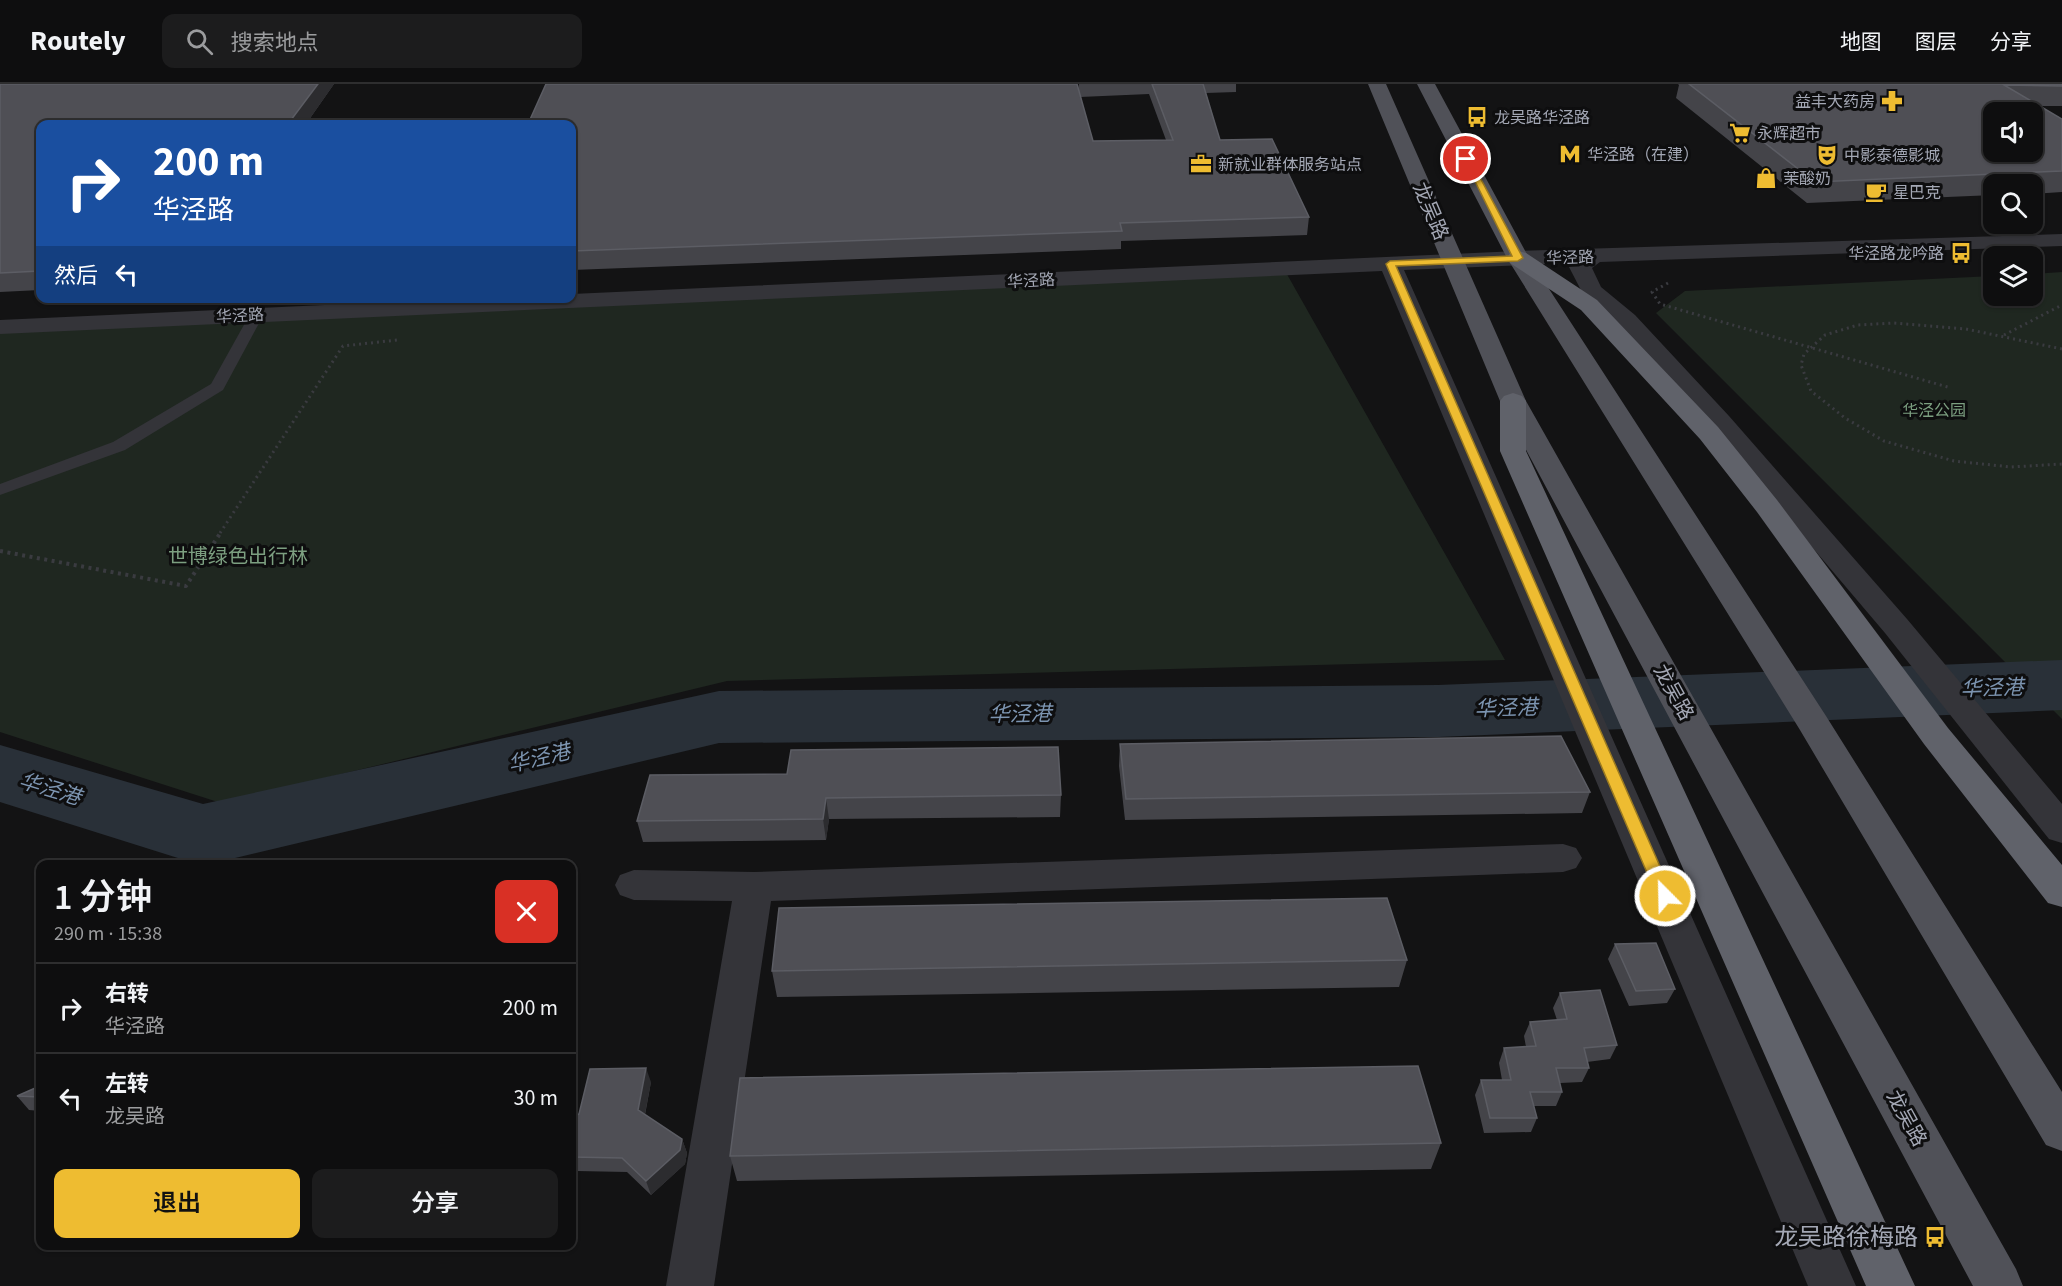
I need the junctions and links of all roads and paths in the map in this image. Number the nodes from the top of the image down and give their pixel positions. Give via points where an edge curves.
1 (1377, 84) edge
2 (1426, 84) edge
3 (2062, 240) edge
4 (1594, 256) junction
5 (1518, 258) junction
6 (1452, 261) junction
7 (1390, 264) junction
8 (1670, 282) dead end
9 (576, 300) edge
10 (506, 303) edge
11 (2062, 305) edge
12 (257, 314) junction
13 (0, 327) edge
14 (2002, 335) junction
15 (401, 340) dead end
16 (1812, 347) junction
17 (2062, 350) edge
18 (1951, 388) dead end
19 (1513, 401) junction
20 (2062, 464) edge
21 (0, 490) edge
22 (0, 551) edge
23 (2062, 829) edge
24 (1563, 858) dead end
25 (634, 885) dead end
26 (754, 887) junction
27 (2062, 892) edge
28 (2062, 1131) edge
29 (690, 1286) edge
30 (1832, 1286) edge
31 (1891, 1286) edge
32 (2000, 1286) edge

1 - 6 main road, 龙吴路
2 - 5 main road
3 - 4 street, 华泾路
4 - 5 street, 华泾路
4 - 23 street via 1580,267 1592,291 1627,320 1728,431 1896,626
5 - 6 street, 华泾路
5 - 27 highway via 1589,305 1678,399 1755,490 1936,736
5 - 28 main road via 1814,724
6 - 7 street, 华泾路
6 - 19 main road, 龙吴路
7 - 9 street, 华泾路
7 - 30 street
8 - 16 path via 1652,292 1660,304
10 - 12 street, 华泾路
11 - 14 path
12 - 13 street, 华泾路
12 - 21 lane via 217,387 118,446
14 - 16 path via 1927,325 1858,325 1825,335
14 - 17 path
15 - 22 path via 343,346 186,586
16 - 18 path
16 - 20 path via 1804,354 1801,365 1810,391 1884,441 1954,461 2011,466
19 - 31 highway via 1513,451
19 - 32 main road, 龙吴路
24 - 26 street
25 - 26 street
26 - 29 street

